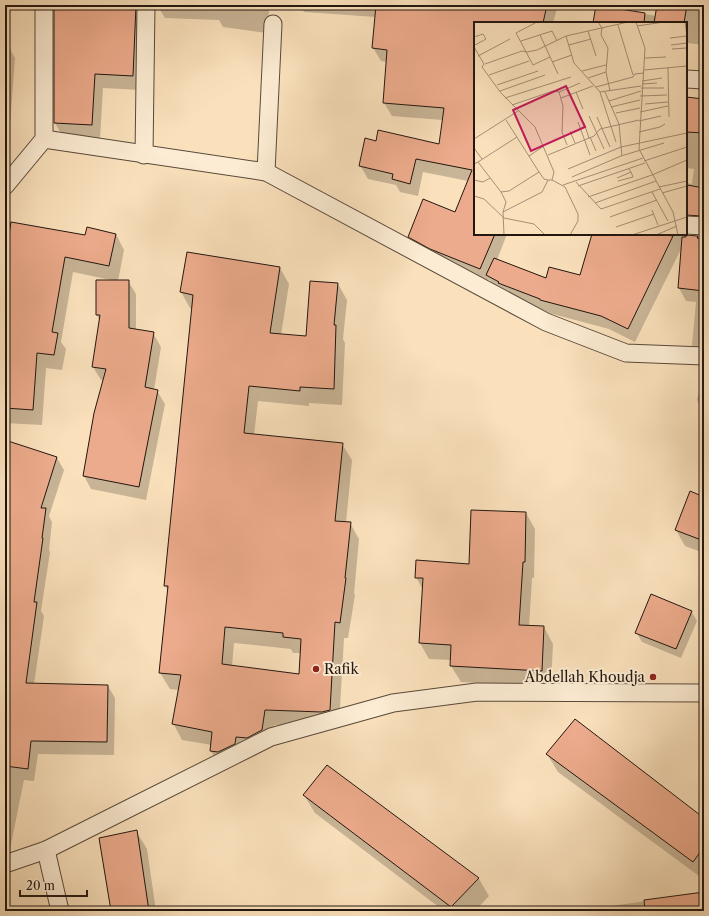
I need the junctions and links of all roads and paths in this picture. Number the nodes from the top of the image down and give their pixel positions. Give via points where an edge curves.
1 (44, 5) edge
2 (146, 5) edge
3 (273, 24) dead end
4 (687, 78) edge
5 (704, 80) edge
6 (44, 139) junction
7 (144, 154) junction
8 (266, 172) junction
9 (5, 186) edge
10 (687, 225) edge
11 (704, 226) edge
12 (704, 356) edge
13 (704, 693) edge
14 (46, 850) junction
15 (5, 864) edge
16 (60, 911) edge

1 - 6 street
2 - 7 street
3 - 8 street
4 - 5 street
6 - 7 street
6 - 9 street
7 - 8 street
8 - 12 street via 546,322 626,353
10 - 11 street
13 - 14 street via 477,692 393,703 272,737
14 - 15 street
14 - 16 street

